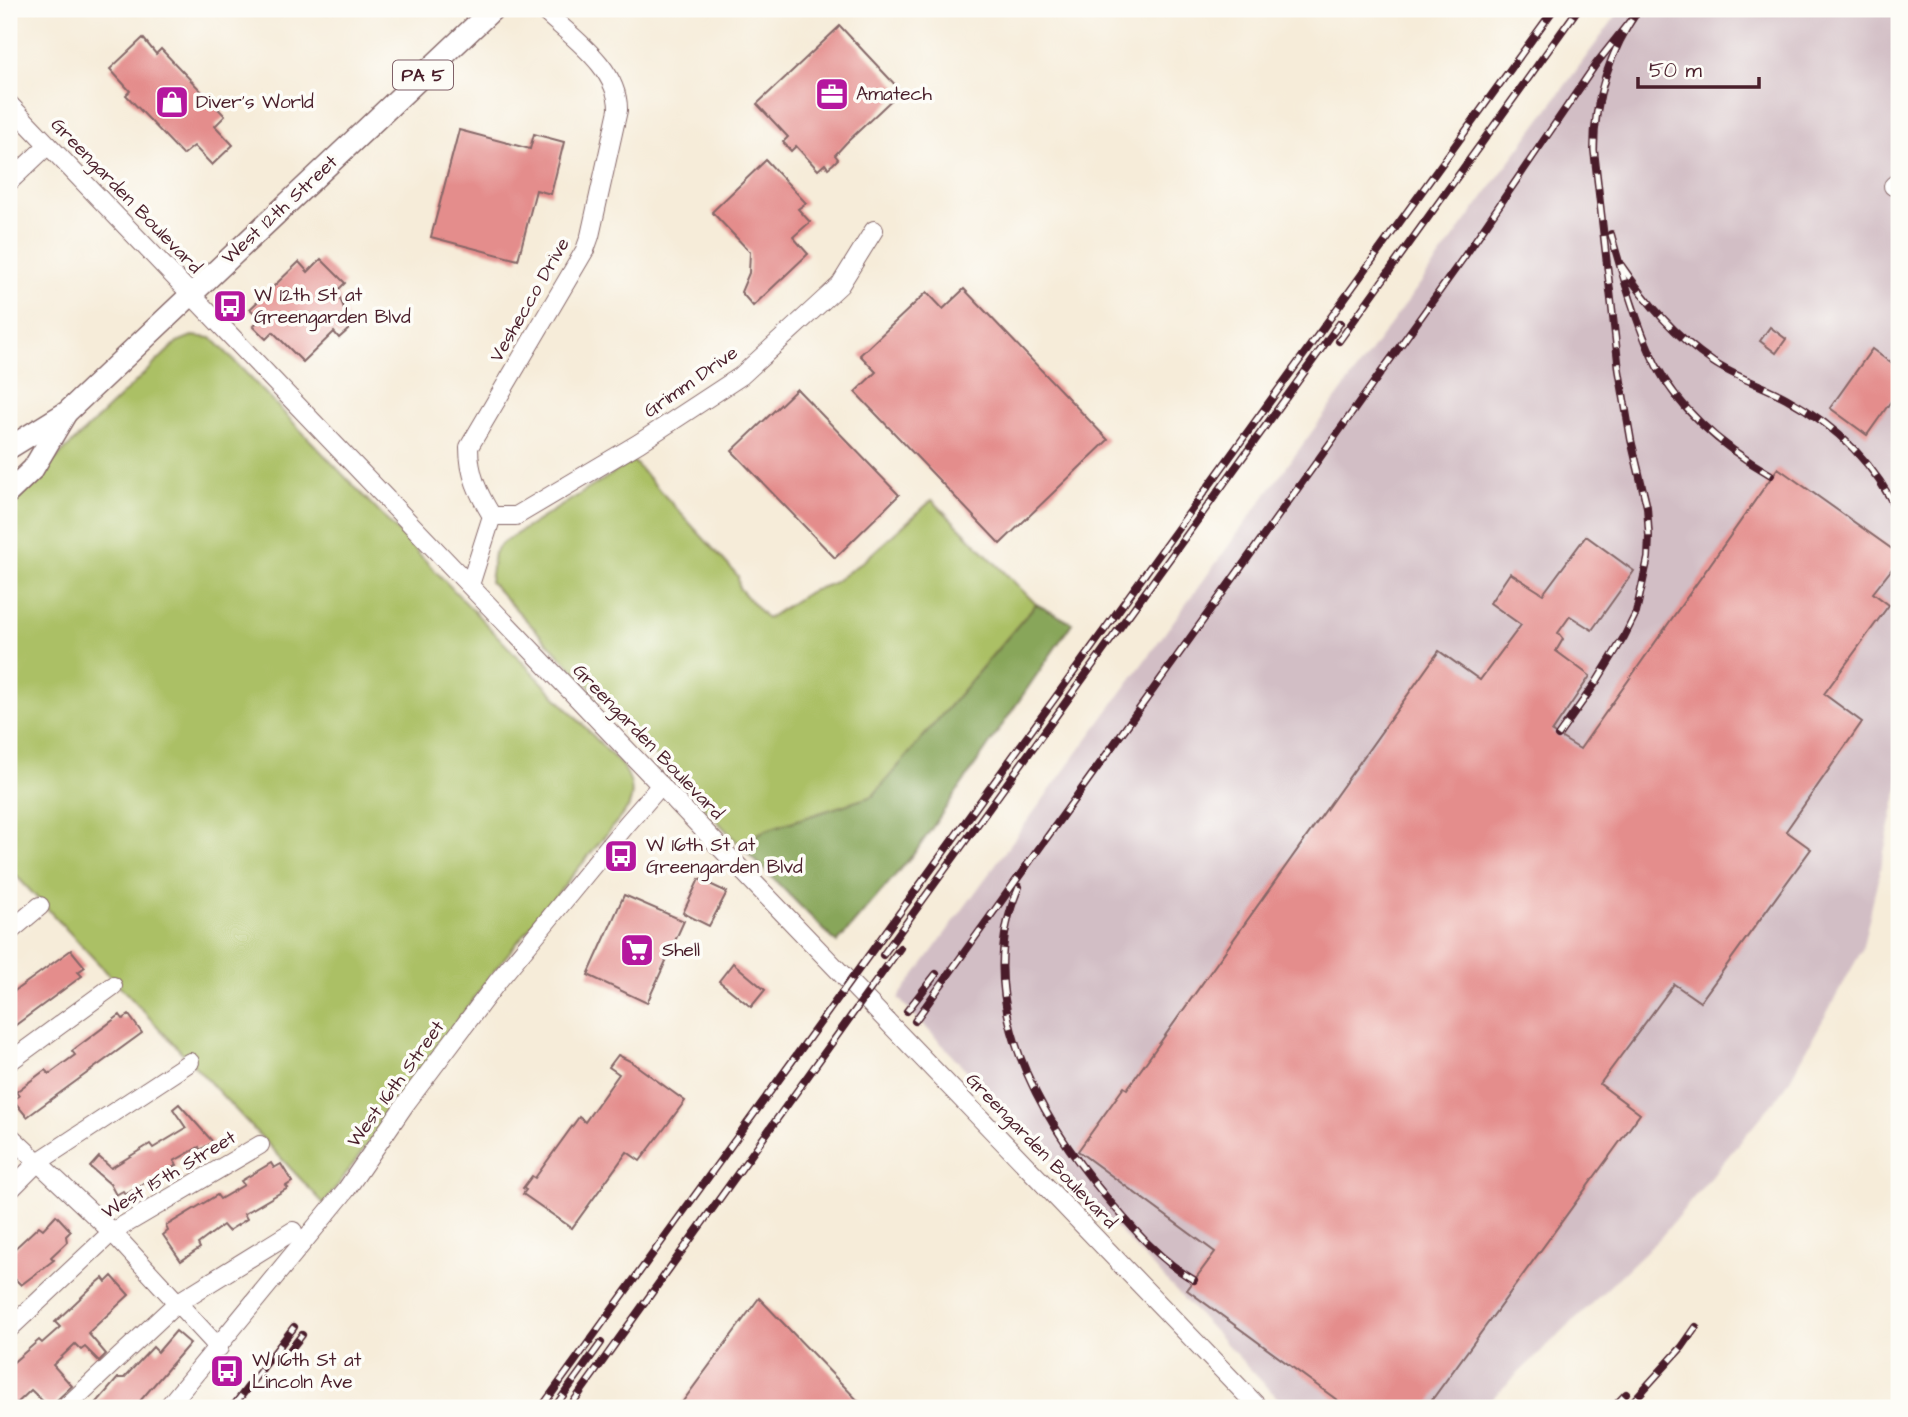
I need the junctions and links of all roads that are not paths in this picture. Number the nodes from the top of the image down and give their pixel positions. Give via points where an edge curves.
1 (493, 9) edge
2 (542, 9) edge
3 (9, 104) edge
4 (48, 145) junction
5 (9, 183) edge
6 (874, 230) dead end
7 (190, 295) junction
8 (67, 412) junction
9 (9, 448) edge
10 (9, 492) edge
11 (492, 516) junction
12 (470, 585) junction
13 (661, 785) junction
14 (40, 906) dead end
15 (9, 932) edge
16 (113, 986) dead end
17 (9, 1062) edge
18 (190, 1062) dead end
19 (9, 1135) edge
20 (260, 1145) dead end
21 (38, 1163) junction
22 (9, 1191) edge
23 (293, 1231) dead end
24 (112, 1232) junction
25 (177, 1303) junction
26 (9, 1329) edge
27 (219, 1348) junction
28 (65, 1408) edge
29 (167, 1408) edge
30 (1259, 1408) edge

1 - 7 main road, West 12th Street / PA 5
2 - 11 street, Veshecco Drive via 611,76 618,110 585,250 469,447 475,488
3 - 4 street, Greengarden Boulevard
4 - 5 street
4 - 7 street, Greengarden Boulevard
6 - 11 street, Grimm Drive via 839,285 741,376 516,516
7 - 8 main road, West 12th Street / PA 5
7 - 12 street, Greengarden Boulevard
8 - 9 main road, West 12th Street / PA 5
8 - 10 main road, West 12th Street / PA 5 via 33,469
11 - 12 street
12 - 13 street, Greengarden Boulevard
13 - 27 street, West 16th Street via 486,997 346,1191
13 - 30 street, Greengarden Boulevard
14 - 15 street
16 - 17 street
18 - 21 street
19 - 21 street
20 - 24 street, West 15th Street
21 - 22 street
21 - 24 street
23 - 25 street
24 - 25 street
24 - 26 street, West 15th Street
25 - 27 street
25 - 28 street
27 - 29 street, West 16th Street

